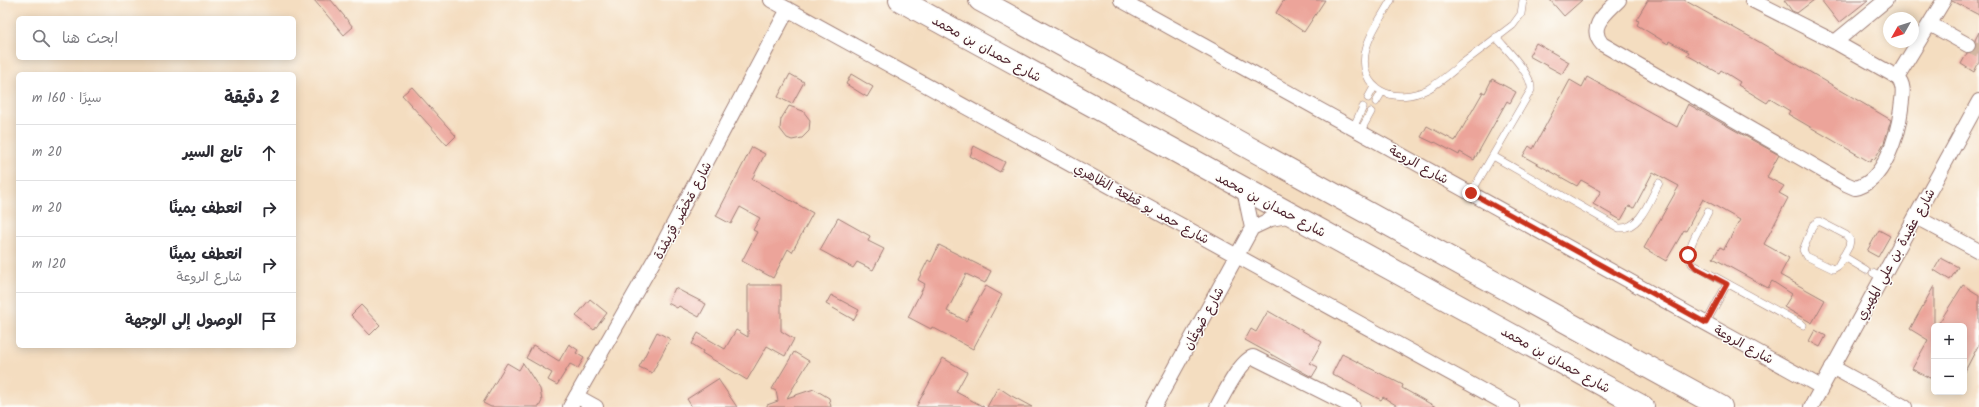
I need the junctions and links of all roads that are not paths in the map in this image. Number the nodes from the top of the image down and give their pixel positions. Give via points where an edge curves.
1 (771, 0) edge
2 (900, 0) edge
3 (980, 0) edge
4 (1121, 0) edge
5 (1391, 0) edge
6 (1523, 0) edge
7 (1619, 0) edge
8 (1752, 0) edge
9 (1886, 0) edge
10 (1944, 0) edge
11 (788, 9) junction
12 (1930, 24) junction
13 (1496, 37) junction
14 (1835, 42) junction
15 (1968, 45) tunnel mouth
16 (1897, 77) junction
17 (1374, 86) junction
18 (1382, 92) junction
19 (1368, 98) dead end
20 (1979, 101) edge
21 (1376, 102) dead end
22 (1363, 107) dead end
23 (1371, 112) dead end
24 (1357, 130) junction
25 (1493, 156) junction
26 (1658, 184) dead end
27 (1244, 190) junction
28 (1471, 193) junction
29 (1708, 212) dead end
30 (1292, 215) junction
31 (1916, 217) junction
32 (1252, 228) junction
33 (1979, 251) edge
34 (1237, 255) junction
35 (1843, 256) junction
36 (1874, 274) junction
37 (1727, 284) junction
38 (1706, 323) junction
39 (1803, 325) dead end
40 (1832, 367) junction
41 (1822, 387) junction
42 (573, 402) edge
43 (596, 407) edge
44 (1154, 407) edge
45 (1217, 407) edge
46 (1353, 407) edge
47 (1512, 407) edge
48 (1643, 407) edge
49 (1721, 407) edge
50 (1811, 407) edge
51 (1906, 407) edge

1 - 11 street, شارع حمد بو قطعة الظاهري
2 - 27 main road, شارع حمدان بن محمد
3 - 49 main road
4 - 24 street, شارع الروعة
5 - 17 lane via 1366,49 1365,69
6 - 13 lane via 1518,20
7 - 16 street via 1597,24 1595,31 1597,39 1602,44 1855,188 1868,184 1894,144 1903,91
8 - 14 street
9 - 14 street
10 - 12 street
11 - 34 street, شارع حمد بو قطعة الظاهري
11 - 42 street, شارع مَحْضَر قِرَيمْدَة via 657,255
12 - 15 street
12 - 16 street
13 - 18 lane via 1427,89 1400,96
13 - 25 lane via 1529,77 1532,85 1529,95
14 - 16 street
17 - 18 lane
17 - 19 lane
18 - 21 lane
20 - 31 street, شارع عقيدة بن علي المهيري
22 - 24 lane
23 - 24 lane
24 - 28 street, شارع الروعة
25 - 26 lane via 1619,228 1636,223
25 - 28 lane
27 - 30 main road, شارع حمدان بن محمد
27 - 32 street
28 - 38 street, شارع الروعة
29 - 37 lane via 1690,247 1689,259 1696,268
30 - 32 street via 1270,219
30 - 48 main road, شارع حمدان بن محمد
31 - 33 street
31 - 36 street, شارع عقيدة بن علي المهيري
32 - 34 street, شارع صُوغَان
34 - 44 street, شارع صُوغَان
34 - 47 street, شارع حمد بو قطعة الظاهري
35 - 35 lane via 1849,246 1848,237 1822,221 1816,223 1803,247 1804,253 1830,269 1838,266
35 - 36 lane
36 - 40 street, شارع عقيدة بن علي المهيري
37 - 38 lane
37 - 39 lane
38 - 41 street, شارع الروعة
40 - 41 street, شارع عقيدة بن علي المهيري
40 - 51 street
41 - 50 street, شارع عقيدة بن علي المهيري
42 - 43 street
45 - 46 street via 1245,362 1253,357

